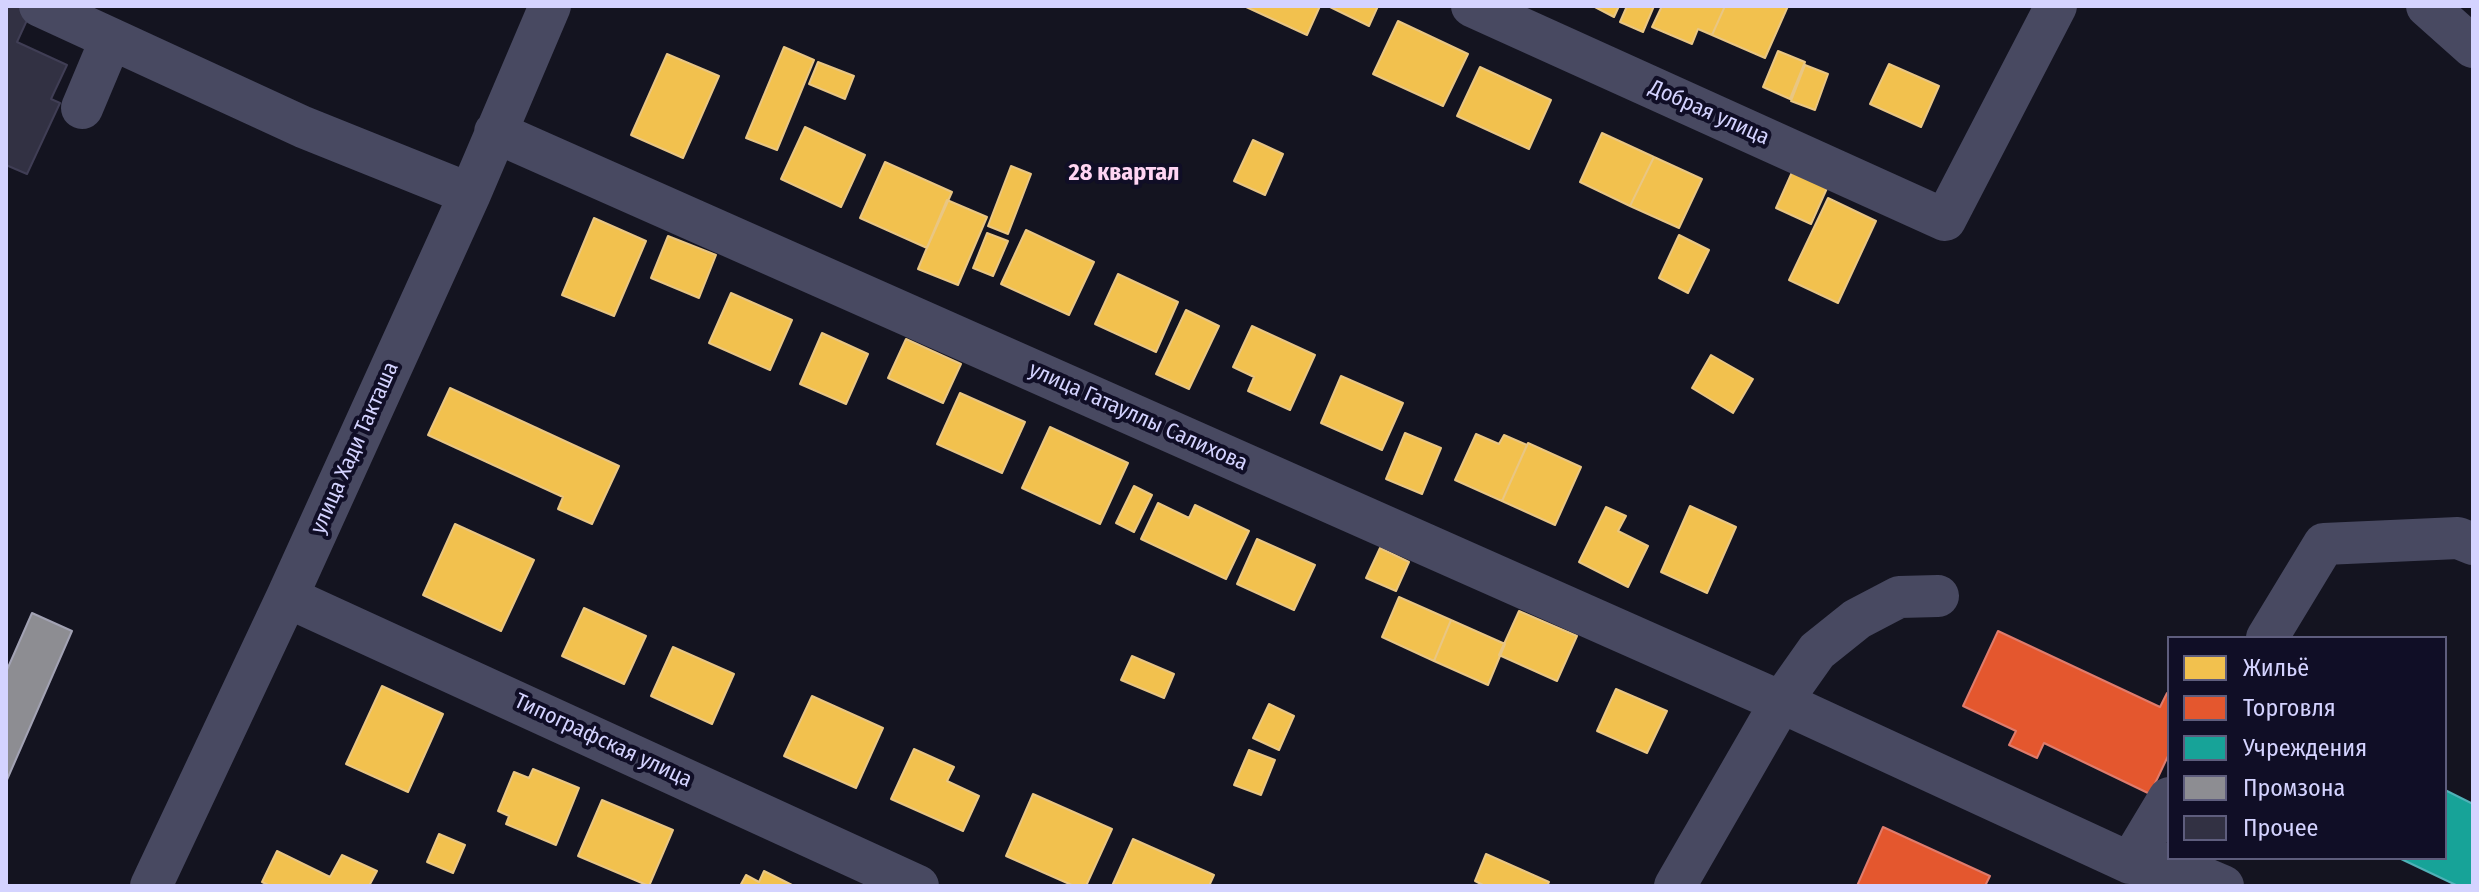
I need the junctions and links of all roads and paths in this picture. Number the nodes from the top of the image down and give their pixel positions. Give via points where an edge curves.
1 (40, 6) edge
2 (550, 6) edge
3 (1472, 6) edge
4 (2056, 6) edge
5 (2427, 6) edge
6 (111, 39) junction
7 (2473, 47) edge
8 (82, 108) dead end
9 (495, 132) junction
10 (470, 194) junction
11 (2473, 544) edge
12 (1938, 596) dead end
13 (287, 597) junction
14 (2268, 636) edge
15 (1781, 702) junction
16 (2167, 801) edge
17 (2130, 863) junction
18 (151, 886) edge
19 (918, 886) edge
20 (1675, 886) edge
21 (2223, 886) edge

1 - 6 street
2 - 9 street, улица Хади Такташа
3 - 4 street, Добрая улица via 1945,220
5 - 7 street
6 - 8 street
6 - 10 street via 303,127
9 - 10 street, улица Хади Такташа
9 - 15 street, улица Гатауллы Салихова
10 - 13 street, улица Хади Такташа
11 - 14 street via 2458,538 2324,544
12 - 15 street via 1899,597 1857,619 1817,651
13 - 18 street, улица Хади Такташа
13 - 19 street, Типографская улица
15 - 17 street, улица Гатауллы Салихова
15 - 20 street
16 - 17 street
17 - 21 street via 2171,864

